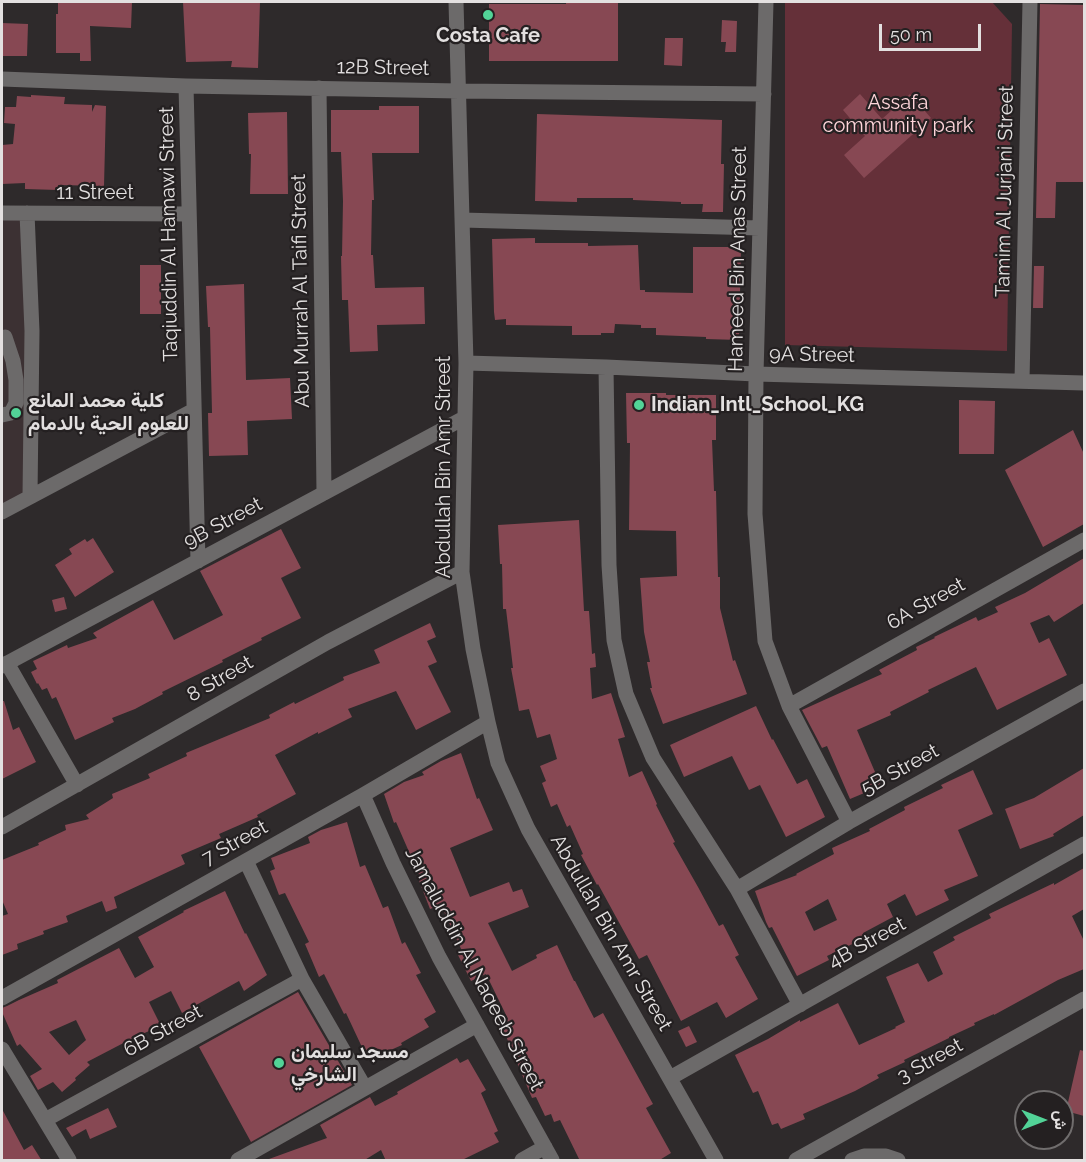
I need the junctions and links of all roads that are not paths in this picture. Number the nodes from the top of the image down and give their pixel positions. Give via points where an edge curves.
1 (456, 2) edge
2 (766, 2) edge
3 (1030, 2) edge
4 (2, 79) edge
5 (186, 86) junction
6 (319, 88) junction
7 (459, 91) junction
8 (764, 94) junction
9 (2, 213) edge
10 (27, 213) junction
11 (189, 214) junction
12 (462, 220) junction
13 (760, 228) junction
14 (32, 331) junction
15 (3, 333) edge
16 (13, 361) junction
17 (466, 363) junction
18 (606, 367) junction
19 (756, 374) junction
20 (2, 379) edge
21 (1022, 381) junction
22 (1084, 383) edge
23 (194, 410) junction
24 (2, 415) edge
25 (464, 418) junction
26 (324, 493) junction
27 (30, 496) junction
28 (2, 512) edge
29 (1084, 540) edge
30 (198, 561) junction
31 (462, 572) junction
32 (4, 664) edge
33 (1084, 691) edge
34 (789, 706) junction
35 (488, 722) junction
36 (77, 784) junction
37 (363, 795) junction
38 (849, 822) junction
39 (2, 827) edge
40 (1084, 844) edge
41 (246, 861) junction
42 (737, 889) junction
43 (302, 979) junction
44 (2, 998) edge
45 (1084, 999) edge
46 (800, 1005) junction
47 (477, 1025) junction
48 (2, 1049) edge
49 (669, 1078) junction
50 (365, 1088) junction
51 (45, 1120) junction
52 (549, 1154) edge
53 (891, 1159) edge
54 (69, 1161) edge
55 (238, 1161) edge
56 (522, 1161) edge
57 (716, 1161) edge
58 (796, 1161) edge
59 (852, 1161) edge

1 - 7 street, Abdullah Bin Amr Street
2 - 8 street, Hameed Bin Anas Street
3 - 21 street, Tamim Al Jurjani Street
4 - 5 street, 12B Street
5 - 6 street, 12B Street
5 - 11 street, Taqiuddin Al Hamawi Street
6 - 7 street, 12B Street
6 - 26 street, Abu Murrah Al Taifi Street
7 - 8 street, 12B Street
7 - 12 street, Abdullah Bin Amr Street
8 - 13 street, Hameed Bin Anas Street
9 - 10 street, 11 Street
10 - 11 street, 11 Street
10 - 14 street
11 - 23 street, Taqiuddin Al Hamawi Street
12 - 13 street
12 - 17 street, Abdullah Bin Amr Street
13 - 19 street, Hameed Bin Anas Street
14 - 15 street
14 - 27 street
15 - 16 street
16 - 20 street
16 - 24 street via 16,403 11,413
17 - 18 street, 9A Street
17 - 25 street, Abdullah Bin Amr Street
18 - 19 street, 9A Street
18 - 42 street via 609,565 614,640 626,694 653,758
19 - 21 street, 9A Street
19 - 34 street, Hameed Bin Anas Street via 755,514 765,641
21 - 22 street, 9A Street
23 - 27 street
23 - 30 street, Taqiuddin Al Hamawi Street
25 - 26 street, 9B Street
25 - 31 street, Abdullah Bin Amr Street
26 - 30 street, 9B Street
27 - 28 street
29 - 34 street, 6A Street
30 - 32 street, 9B Street
31 - 35 street, Abdullah Bin Amr Street
31 - 36 street, 8 Street via 328,642
32 - 36 street
33 - 38 street, 5B Street
34 - 38 street, Hameed Bin Anas Street
35 - 37 street, 7 Street
35 - 49 street, Abdullah Bin Amr Street via 498,763 528,829
36 - 39 street, 8 Street
37 - 41 street, 7 Street
37 - 47 street, Jamaluddin Al Naqeeb Street via 439,957
38 - 42 street, 5B Street
40 - 46 street, 4B Street
41 - 43 street
41 - 44 street, 7 Street
42 - 46 street
43 - 50 street
43 - 51 street, 6B Street
45 - 58 street, 3 Street
46 - 49 street, 4B Street
47 - 50 street
47 - 52 street, Jamaluddin Al Naqeeb Street
48 - 51 street
49 - 57 street, Abdullah Bin Amr Street
50 - 55 street
51 - 54 street
52 - 56 street
53 - 59 street via 864,1156

